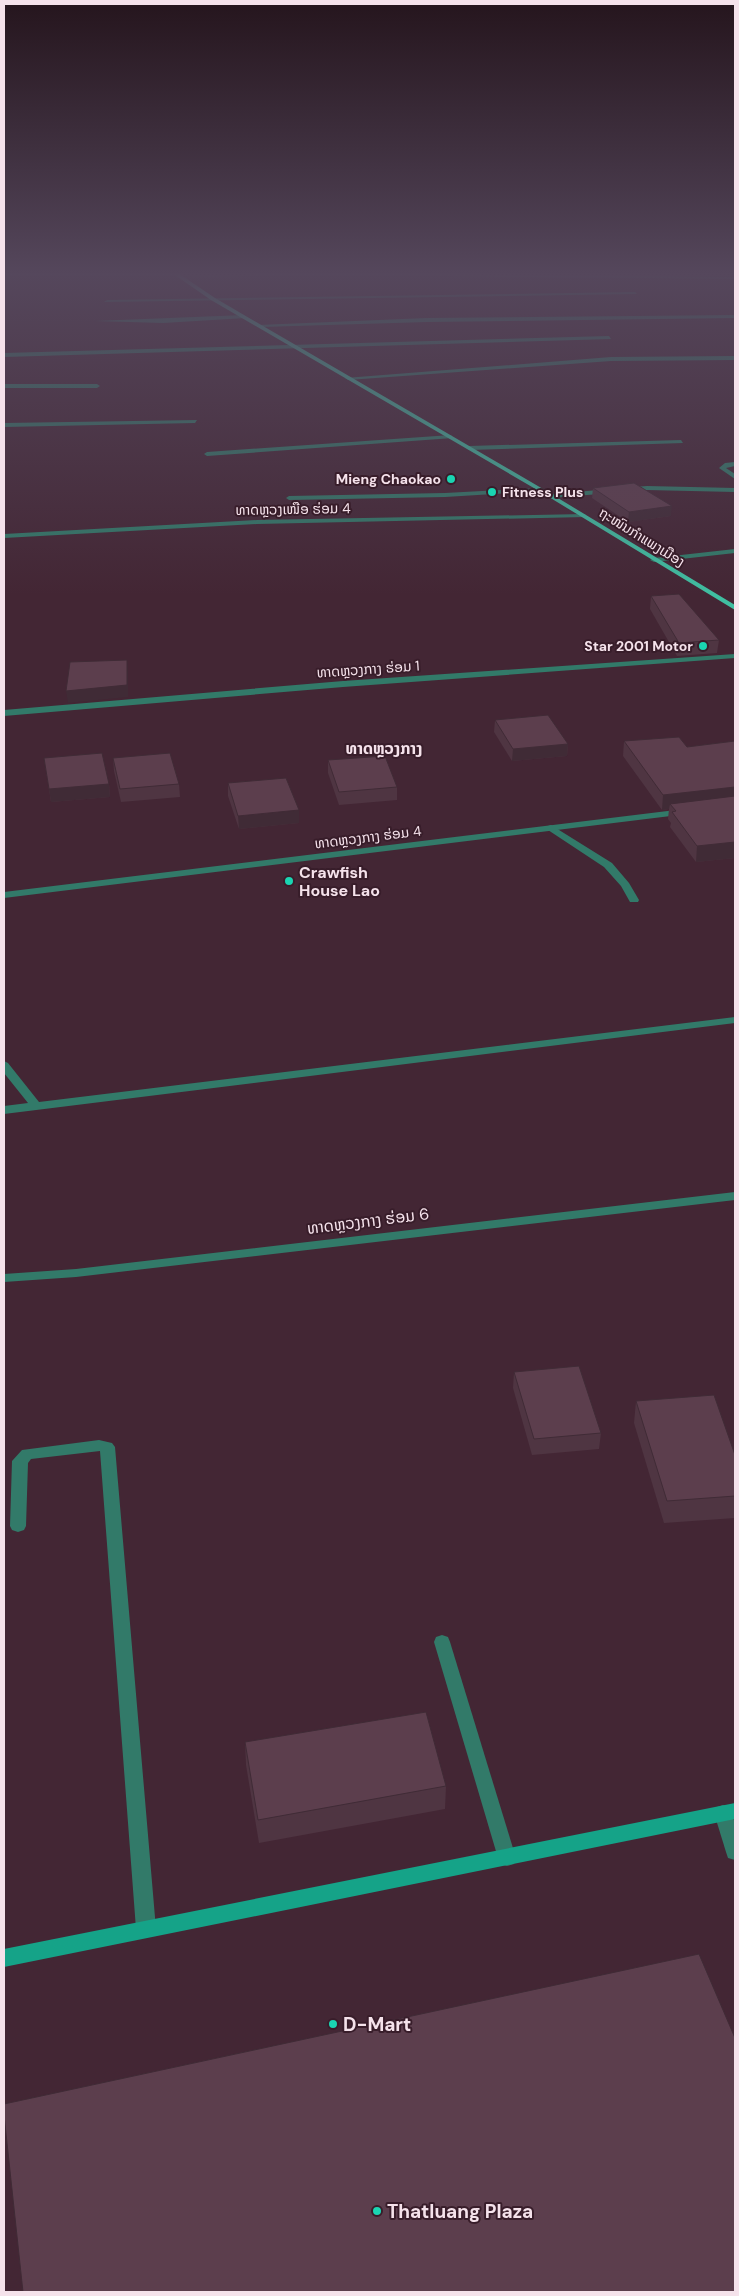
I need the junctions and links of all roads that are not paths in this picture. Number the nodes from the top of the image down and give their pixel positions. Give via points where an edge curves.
1 (352, 380) edge
2 (4, 386) edge
3 (97, 386) dead end
4 (195, 421) dead end
5 (4, 425) edge
6 (451, 438) junction
7 (681, 442) dead end
8 (469, 448) junction
9 (207, 454) dead end
10 (735, 464) edge
11 (735, 477) edge
12 (542, 490) junction
13 (735, 490) edge
14 (551, 496) junction
15 (289, 498) dead end
16 (584, 516) junction
17 (4, 536) edge
18 (735, 551) edge
19 (654, 560) junction
20 (735, 608) edge
21 (735, 656) edge
22 (4, 713) edge
23 (698, 811) edge
24 (551, 828) junction
25 (4, 894) edge
26 (634, 900) dead end
27 (735, 1020) edge
28 (4, 1065) edge
29 (36, 1106) junction
30 (4, 1110) edge
31 (735, 1196) edge
32 (4, 1278) edge
33 (18, 1526) dead end
34 (442, 1642) dead end
35 (729, 1812) edge
36 (735, 1852) edge
37 (507, 1858) junction
38 (146, 1929) junction
39 (4, 1958) edge

1 - 6 main road, ຖະໜົນກຳແພງເມືອງ
2 - 3 street
4 - 5 street
6 - 8 main road, ຖະໜົນກຳແພງເມືອງ
6 - 9 street
7 - 8 street
8 - 12 main road, ຖະໜົນກຳແພງເມືອງ
10 - 11 street via 722,468
12 - 14 main road, ຖະໜົນກຳແພງເມືອງ
12 - 15 street via 472,495
13 - 14 street via 647,488
14 - 16 main road, ຖະໜົນກຳແພງເມືອງ
16 - 17 street, ທາດຫຼວງເໜືອ ຮ່ອມ 4 via 257,522
16 - 19 main road, ຖະໜົນກຳແພງເມືອງ
18 - 19 street
19 - 20 main road, ຖະໜົນກຳແພງເມືອງ
21 - 22 street, ທາດຫຼວງກາງ ຮ່ອມ 1
23 - 24 street, ທາດຫຼວງກາງ ຮ່ອມ 4
24 - 25 street, ທາດຫຼວງກາງ ຮ່ອມ 4
24 - 26 street via 572,844 602,858 625,882
27 - 29 street
28 - 29 street
29 - 30 street
31 - 32 street, ທາດຫຼວງກາງ ຮ່ອມ 6 via 76,1273
33 - 38 street via 20,1461 27,1454 99,1445 107,1447
34 - 37 street
35 - 36 street
35 - 37 main road
37 - 38 main road
38 - 39 main road

